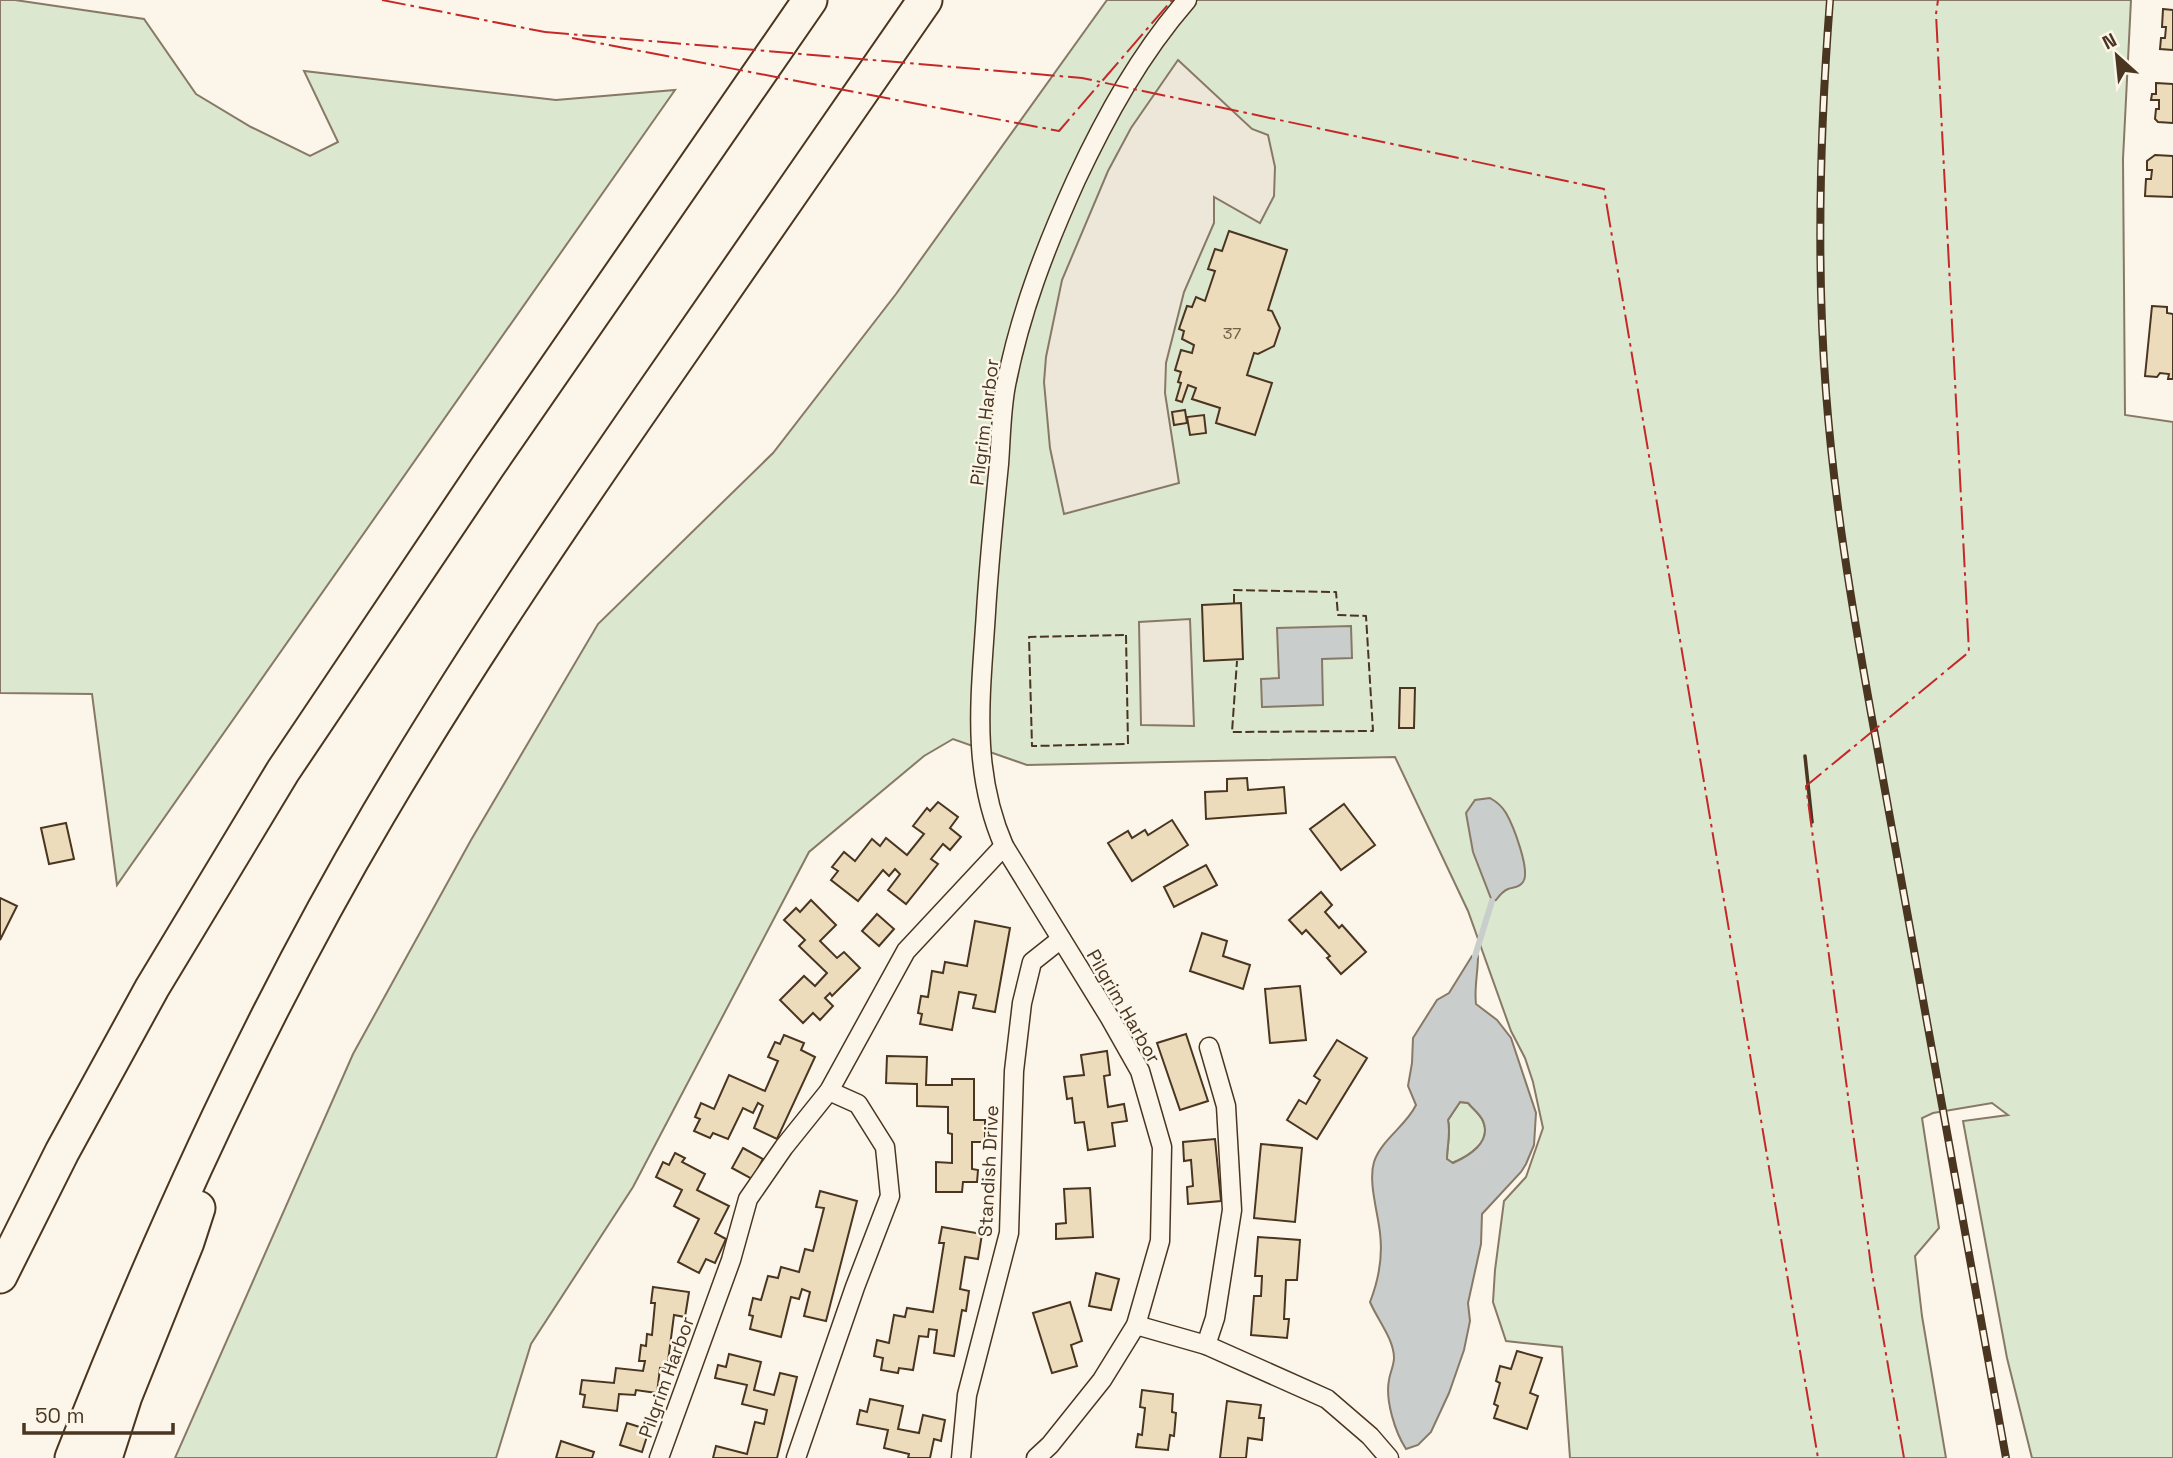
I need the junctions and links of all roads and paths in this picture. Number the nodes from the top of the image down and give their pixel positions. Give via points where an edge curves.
1 (810, 0) edge
2 (925, 0) edge
3 (1186, 0) edge
4 (1004, 846) junction
5 (1061, 939) junction
6 (1209, 1047) dead end
7 (829, 1091) junction
8 (208, 1138) junction
9 (0, 1276) edge
10 (1136, 1325) junction
11 (1206, 1345) junction
12 (1056, 1452) edge
13 (72, 1458) edge
14 (106, 1458) edge
15 (659, 1458) edge
16 (796, 1458) edge
17 (961, 1458) edge
18 (1036, 1458) edge
19 (1389, 1458) edge

1 - 9 highway via 283,771 152,988
2 - 8 highway via 553,537 461,678 340,883
3 - 4 street, Pilgrim Harbor via 1126,85 1080,172 1043,256 1006,387 979,728 992,819
4 - 5 street, Pilgrim Harbor
4 - 7 street, Pilgrim Harbor via 906,951
5 - 10 street, Pilgrim Harbor via 1140,1071 1161,1147 1160,1241
5 - 17 street, Standish Drive via 1032,962 1022,1003 1014,1072 1009,1233 967,1395
6 - 11 street via 1226,1106 1232,1210 1215,1318
7 - 15 street, Pilgrim Harbor via 748,1199 731,1260
7 - 16 street via 858,1104 885,1147 890,1196
8 - 13 highway
8 - 14 highway via 194,1223 143,1349
10 - 11 street
10 - 12 street, Pilgrim Harbor
11 - 19 street via 1327,1399
12 - 18 street, Pilgrim Harbor

